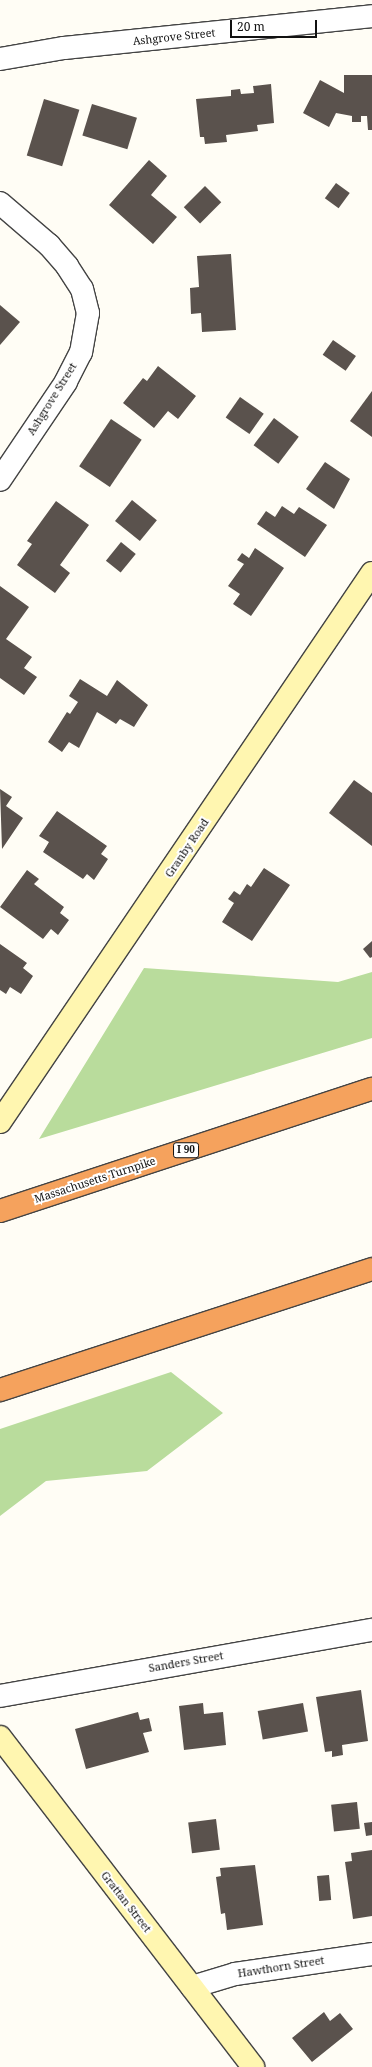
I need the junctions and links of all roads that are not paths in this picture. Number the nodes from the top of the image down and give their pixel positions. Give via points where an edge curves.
1 (372, 16) edge
2 (0, 59) edge
3 (0, 203) edge
4 (0, 480) edge
5 (372, 573) edge
6 (372, 1090) edge
7 (0, 1122) edge
8 (0, 1211) edge
9 (372, 1269) edge
10 (0, 1390) edge
11 (372, 1630) edge
12 (0, 1696) edge
13 (0, 1737) edge
14 (372, 1954) edge
15 (192, 1987) junction
16 (253, 2067) edge

1 - 2 street, Ashgrove Street via 64,48
3 - 4 street, Ashgrove Street via 49,245 67,266 82,289 88,313 81,352 66,382
5 - 7 main road, Granby Road
6 - 8 highway, Massachusetts Turnpike / I 90
9 - 10 highway
11 - 12 street, Sanders Street
13 - 15 main road, Grattan Street
14 - 15 street, Hawthorn Street via 235,1974
15 - 16 main road, Grattan Street

